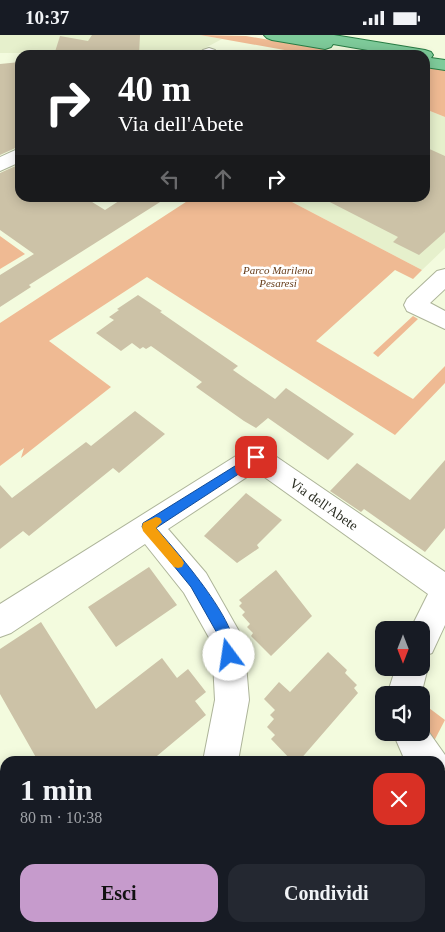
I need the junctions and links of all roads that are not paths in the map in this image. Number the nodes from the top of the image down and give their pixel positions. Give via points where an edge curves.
1 (272, 35) edge
2 (307, 35) edge
3 (358, 50) edge
4 (396, 50) edge
5 (430, 56) edge
6 (445, 58) edge
7 (430, 63) edge
8 (445, 65) edge
9 (15, 157) edge
10 (0, 165) edge
11 (445, 276) edge
12 (445, 321) edge
13 (148, 527) junction
14 (445, 590) edge
15 (0, 622) edge
16 (430, 622) edge
17 (414, 741) edge
18 (220, 756) edge
19 (426, 756) edge

1 - 3 main road
2 - 4 main road
5 - 6 main road
7 - 8 main road
9 - 10 street
11 - 12 street via 416,305
13 - 14 street, Via dell'Abete via 256,457
13 - 15 street, Via dell'Abete
13 - 18 street via 196,583 228,640 232,700
14 - 16 street, Via dell'Abete
17 - 19 street

